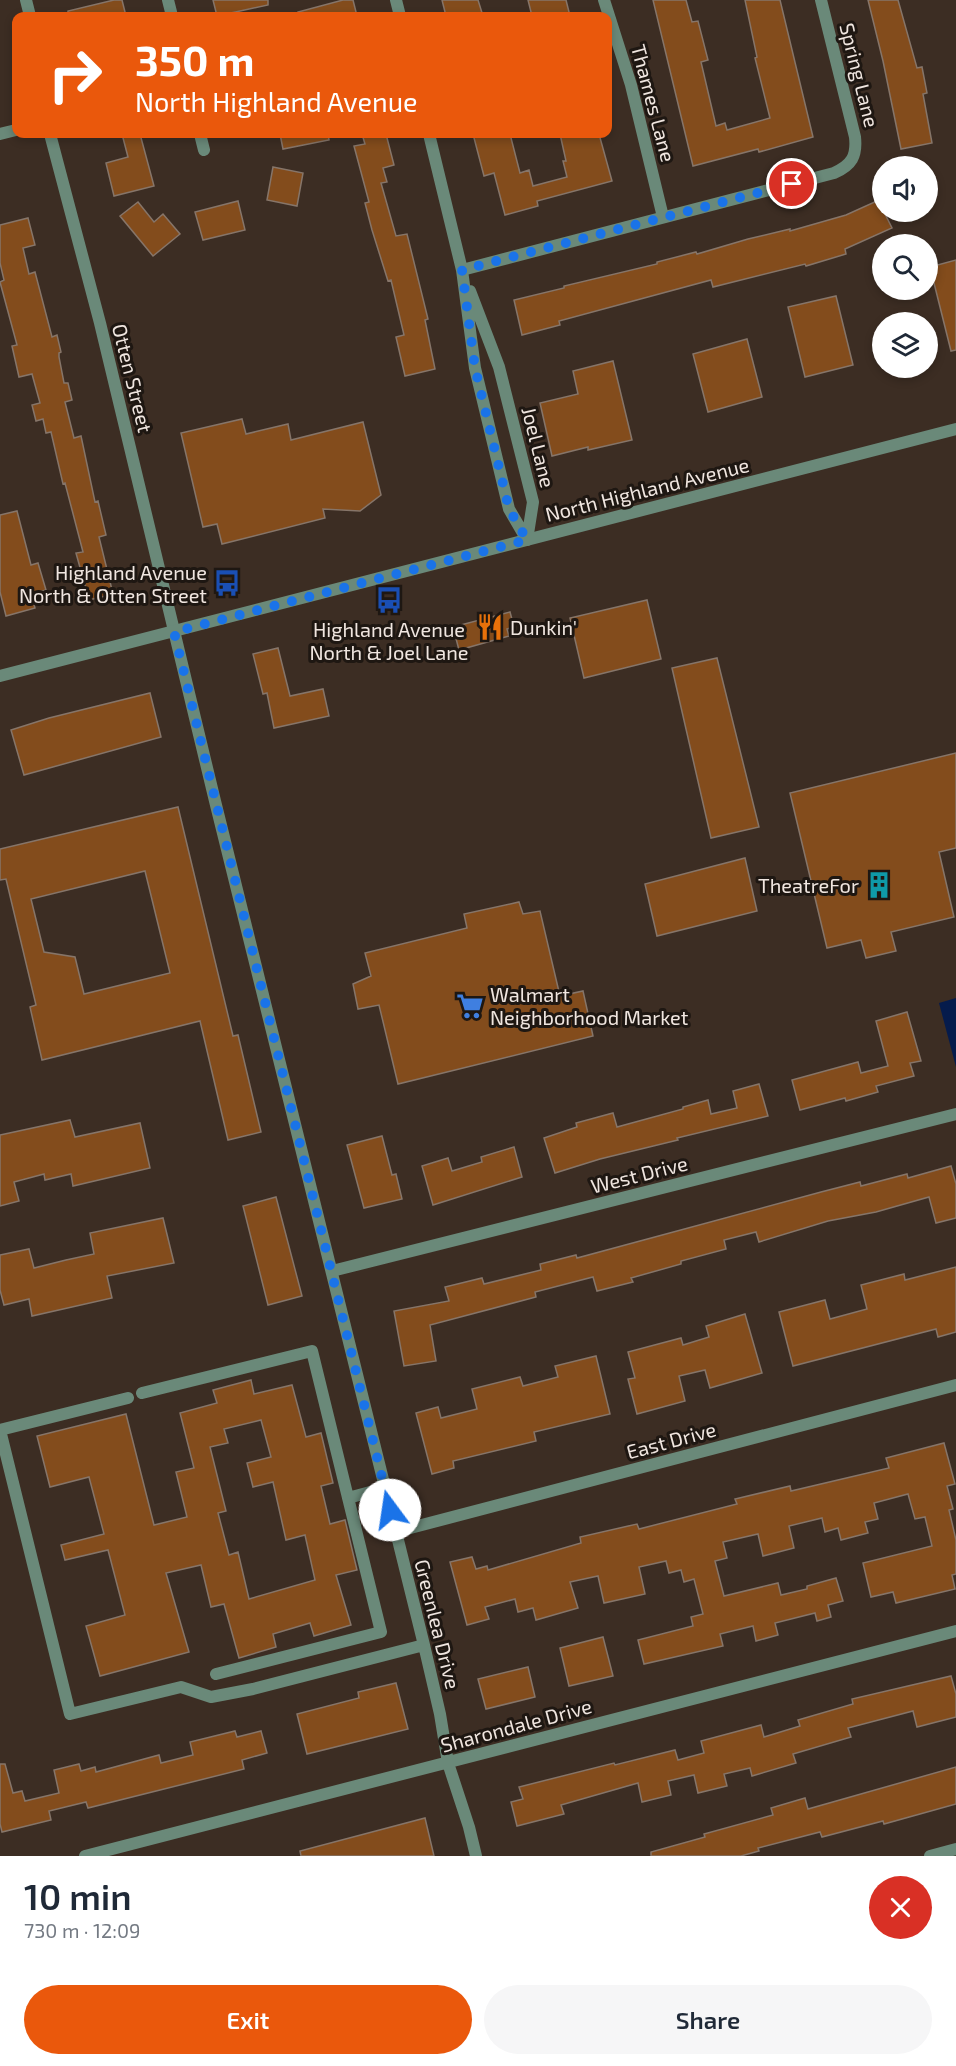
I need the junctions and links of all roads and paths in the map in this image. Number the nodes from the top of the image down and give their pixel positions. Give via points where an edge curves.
1 (822, 0) edge
2 (612, 25) edge
3 (51, 138) edge
4 (201, 138) edge
5 (430, 138) edge
6 (204, 150) dead end
7 (663, 217) junction
8 (462, 270) junction
9 (956, 429) edge
10 (527, 540) junction
11 (174, 632) junction
12 (0, 676) edge
13 (956, 1114) edge
14 (332, 1271) junction
15 (956, 1385) edge
16 (142, 1394) dead end
17 (128, 1398) dead end
18 (385, 1488) junction
19 (348, 1498) junction
20 (395, 1532) junction
21 (956, 1631) edge
22 (424, 1645) junction
23 (216, 1674) dead end
24 (448, 1763) junction
25 (956, 1849) edge
26 (85, 1856) edge
27 (476, 1856) edge
28 (930, 1856) edge

1 - 7 street, Spring Lane via 855,137 853,159 846,168 834,173
2 - 7 street, Thames Lane
3 - 11 street, Otten Street
4 - 6 street
5 - 8 street, Joel Lane
7 - 8 street
8 - 10 street, Joel Lane via 475,368 509,509
8 - 10 street, Joel Lane via 499,367 533,502
9 - 10 street, North Highland Avenue
10 - 11 street, North Highland Avenue
11 - 12 street, North Highland Avenue
11 - 14 street, Greenlea Drive
13 - 14 street, West Drive
14 - 18 street, Greenlea Drive
15 - 20 street, East Drive
16 - 19 street via 312,1351
17 - 22 street via 0,1430 70,1714 181,1687 211,1696 253,1689
18 - 19 street
18 - 20 street, Greenlea Drive
19 - 23 street via 381,1632
20 - 22 street, Greenlea Drive
21 - 24 street, Sharondale Drive
22 - 24 street, Greenlea Drive
24 - 26 street, Sharondale Drive
24 - 27 street, Greenlea Drive
25 - 28 street

